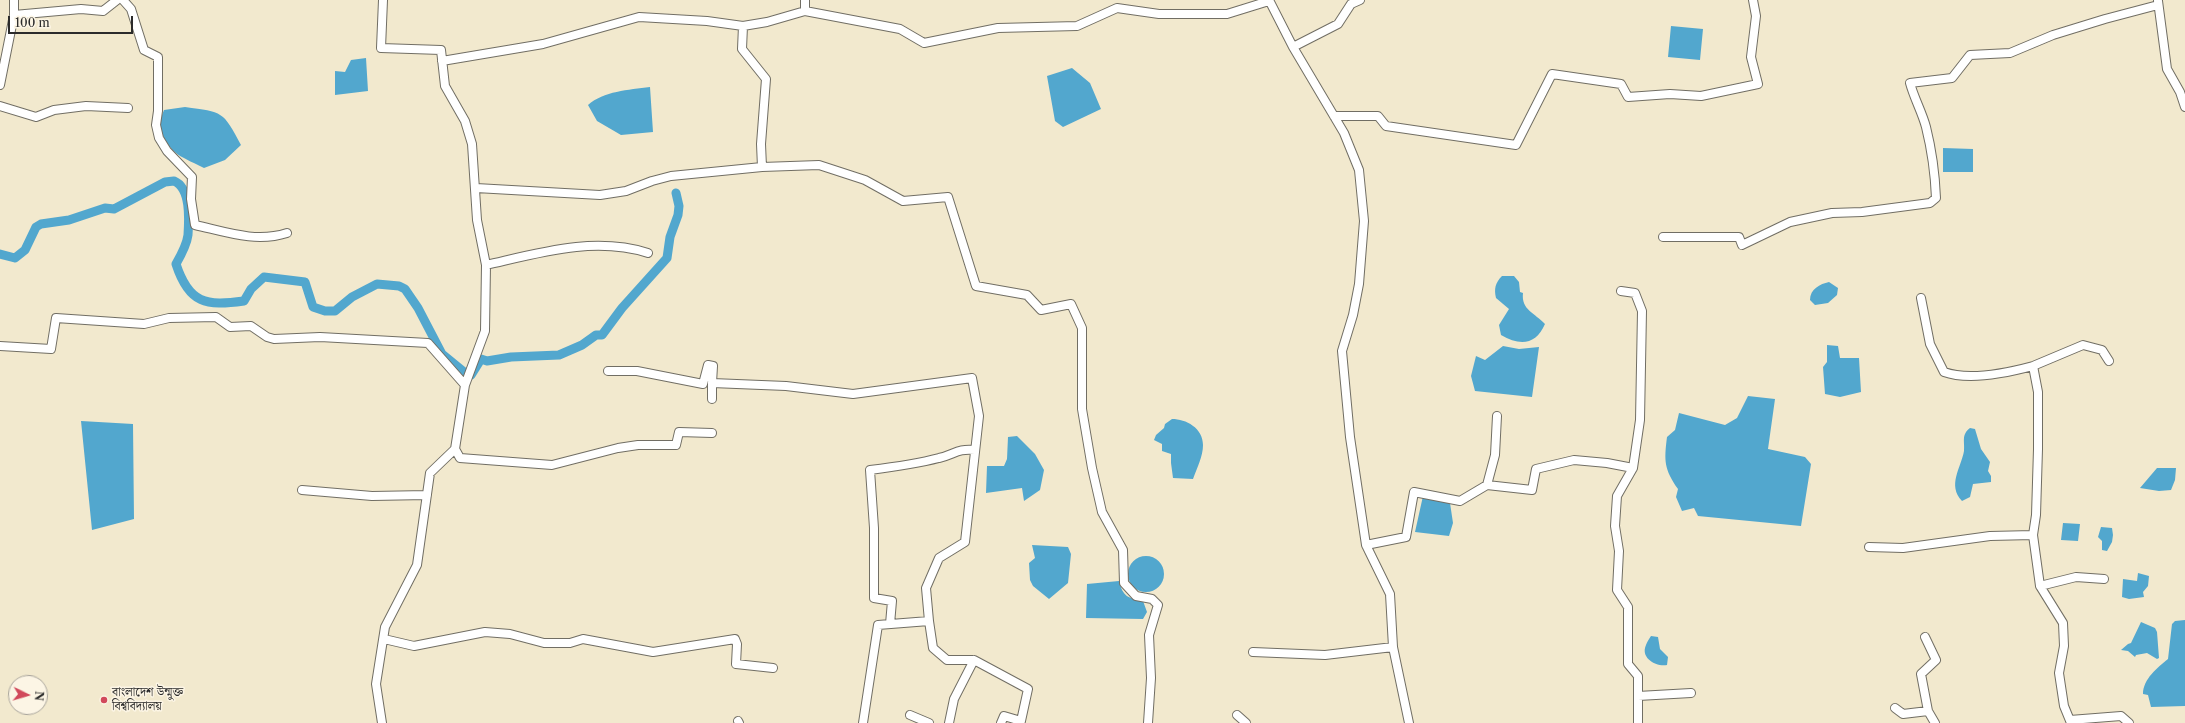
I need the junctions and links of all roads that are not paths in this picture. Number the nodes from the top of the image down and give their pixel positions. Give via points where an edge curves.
1 (14, 0) edge
2 (117, 0) edge
3 (123, 0) edge
4 (383, 0) edge
5 (805, 0) edge
6 (1360, 0) edge
7 (1753, 0) edge
8 (1269, 1) edge
9 (2158, 3) edge
10 (804, 11) junction
11 (14, 15) junction
12 (743, 26) junction
13 (1293, 47) junction
14 (442, 61) junction
15 (0, 85) edge
16 (2183, 91) edge
17 (0, 106) edge
18 (2185, 107) edge
19 (128, 108) dead end
20 (1334, 116) junction
21 (762, 167) junction
22 (476, 188) junction
23 (287, 233) dead end
24 (1663, 237) dead end
25 (648, 253) dead end
26 (486, 265) junction
27 (1621, 292) dead end
28 (1921, 298) dead end
29 (0, 346) edge
30 (2109, 361) dead end
31 (2033, 366) junction
32 (608, 372) dead end
33 (712, 383) junction
34 (464, 385) junction
35 (712, 399) dead end
36 (1497, 416) dead end
37 (712, 433) dead end
38 (455, 449) junction
39 (975, 450) junction
40 (1633, 468) junction
41 (1487, 485) junction
42 (302, 490) dead end
43 (427, 495) junction
44 (2033, 536) junction
45 (1366, 545) junction
46 (1869, 547) dead end
47 (2104, 579) dead end
48 (2040, 586) junction
49 (929, 620) junction
50 (890, 624) junction
51 (1925, 637) dead end
52 (384, 639) junction
53 (1393, 647) junction
54 (1253, 652) dead end
55 (974, 660) junction
56 (773, 668) dead end
57 (1691, 693) dead end
58 (1638, 696) junction
59 (1895, 708) dead end
60 (1928, 711) junction
61 (910, 715) dead end
62 (1237, 715) dead end
63 (2071, 721) edge
64 (382, 723) edge
65 (863, 723) edge
66 (929, 723) edge
67 (949, 723) edge
68 (1001, 723) edge
69 (1148, 723) edge
70 (1246, 723) edge
71 (1409, 723) edge
72 (1638, 723) edge
73 (1935, 723) edge
74 (2129, 723) edge

1 - 11 street
2 - 11 street via 103,11
3 - 23 street via 131,9 144,50 158,57 156,125 159,138 167,151 192,177 191,199 195,224 253,238 275,237
4 - 14 street via 381,48 440,50
5 - 10 street
6 - 13 street via 1351,4 1338,24
7 - 20 street via 1756,16 1751,57 1758,84 1701,96 1670,94 1628,97 1621,84 1552,74 1516,145 1386,126 1378,116
8 - 10 street via 1227,14 1159,14 1117,8 1077,26 998,28 924,43 900,29
8 - 13 street
9 - 16 street via 2167,69
9 - 24 street via 2052,35 2010,53 1970,55 1952,78 1910,83 1925,125 1935,167 1936,198 1930,203 1862,212 1832,213 1797,220 1742,244 1739,237
10 - 12 street
11 - 15 street
12 - 14 street via 707,21 639,18 543,44
12 - 21 street via 742,49 766,79
13 - 20 street
14 - 22 street via 445,86 465,121 472,144
16 - 18 street
17 - 19 street via 36,117 54,110 86,106
20 - 45 street via 1359,170 1364,221 1358,290 1342,351 1350,437
21 - 22 street via 671,176 626,191 600,195
21 - 69 street via 819,165 866,180 903,201 948,197 976,286 1027,296 1041,310 1071,304 1082,328 1082,408 1102,512 1124,550 1124,583 1136,596 1152,599 1158,605 1149,635
22 - 26 street via 476,220
25 - 26 street via 609,245 565,247
26 - 34 street via 485,331
27 - 40 street via 1635,293 1642,311 1640,420
28 - 31 street via 1930,344 1944,372 1954,376 2007,373
29 - 34 street via 51,349 56,318 144,324 168,318 216,317 230,327 251,326 274,339 320,337 428,343
30 - 31 street via 2102,350 2083,345
31 - 44 street via 2038,392 2036,516
32 - 33 street via 637,371 703,384 708,365 713,366
33 - 35 street
33 - 39 street via 786,386 853,394 972,378 979,416
34 - 38 street
36 - 41 street via 1495,455
37 - 38 street via 679,432 676,445 618,448 552,465 460,458
38 - 43 street via 430,472
39 - 49 street via 965,542 938,558 926,588
39 - 50 street via 962,449 942,458 907,466 870,470 874,598 892,601
40 - 41 street via 1574,460 1536,469 1532,490
40 - 58 street via 1616,496 1615,526 1620,551 1617,590 1628,607 1628,664 1638,676
41 - 45 street via 1460,501 1414,492 1406,537
42 - 43 street via 372,496
43 - 52 street via 417,565 385,627
44 - 46 street via 1990,536 1903,548
44 - 48 street
45 - 53 street via 1390,594
47 - 48 street via 2076,578
48 - 63 street via 2063,623 2064,646 2059,673 2064,706
49 - 50 street
49 - 55 street via 933,648 947,660
50 - 65 street via 878,625
51 - 60 street via 1936,660 1921,674
52 - 56 street via 414,646 485,632 510,634 544,643 570,644 582,639 653,652 735,639 736,664
52 - 64 street via 376,684
53 - 54 street via 1325,655
53 - 71 street
55 - 67 street via 954,699
55 - 68 street via 1028,689 1021,721 1004,716
57 - 58 street
58 - 72 street
59 - 60 street via 1903,714
60 - 73 street
61 - 66 street
62 - 70 street
63 - 74 street via 2121,716

